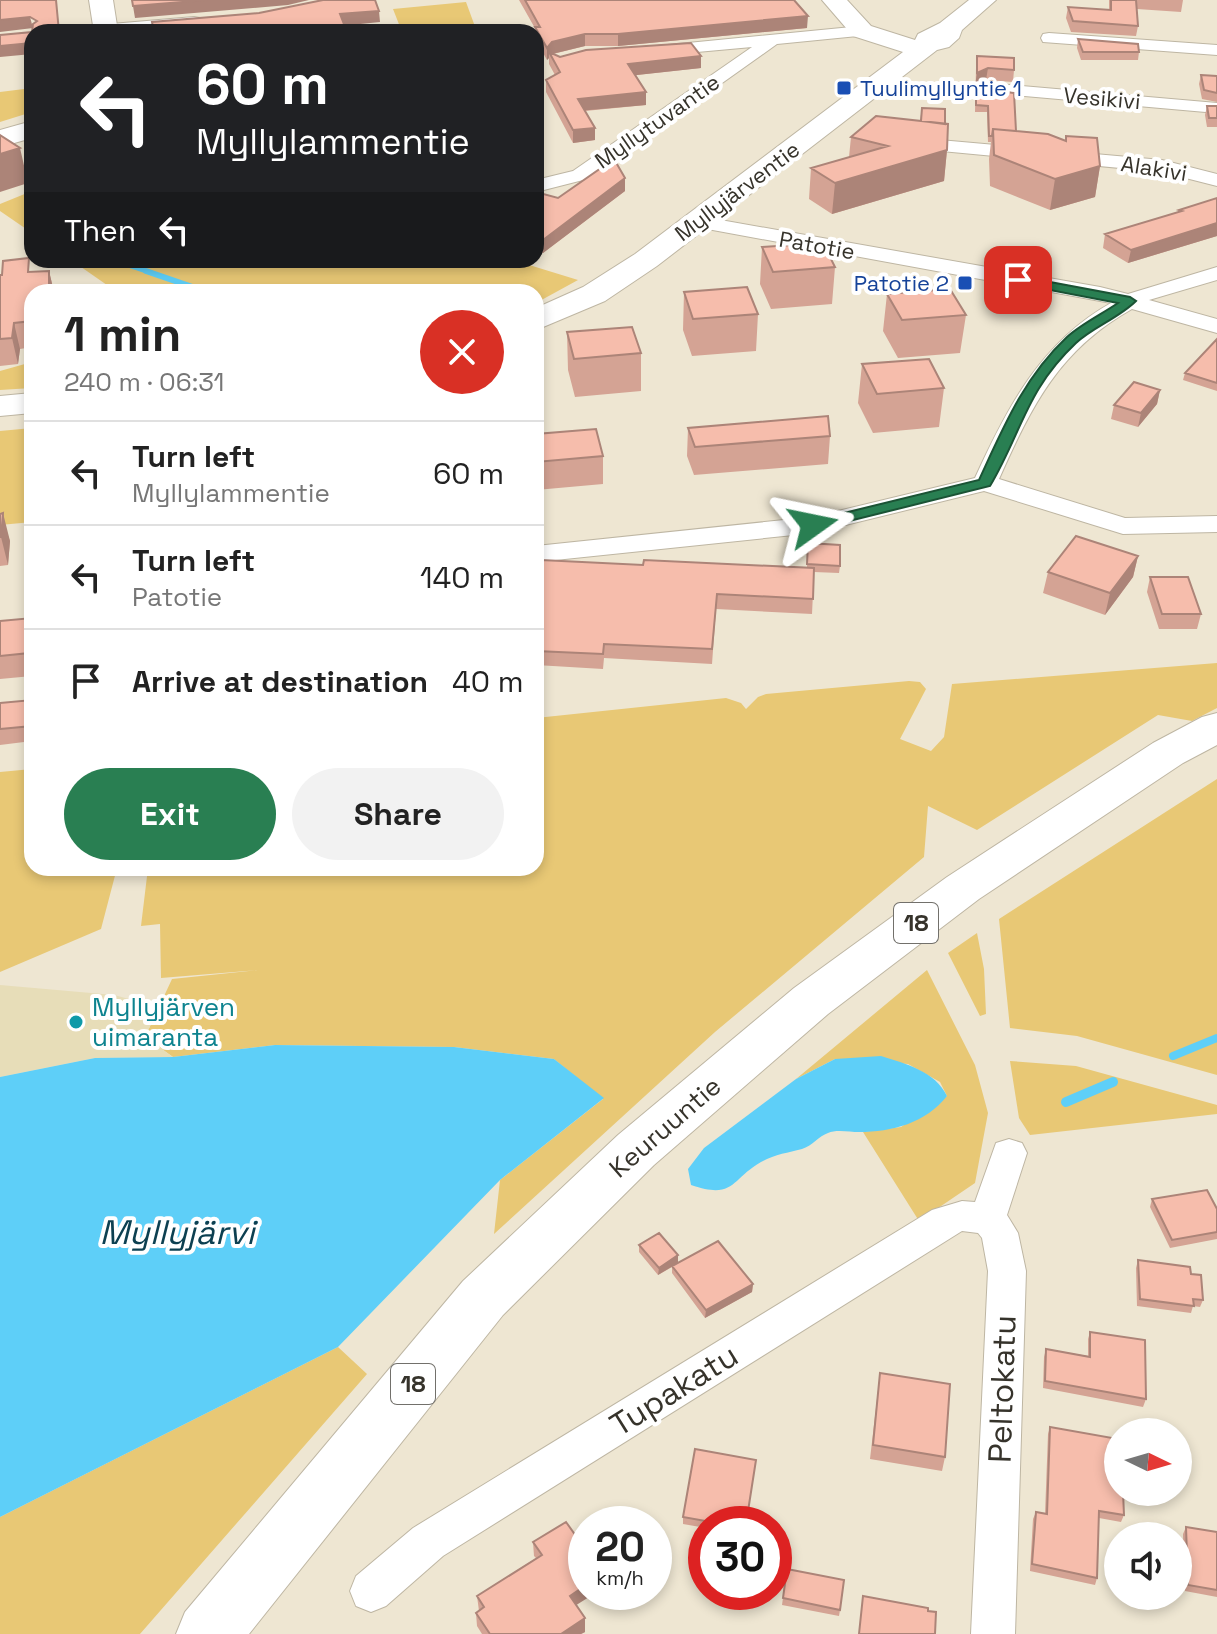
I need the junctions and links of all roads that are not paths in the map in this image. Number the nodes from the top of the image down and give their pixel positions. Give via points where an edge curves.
1 (101, 0) edge
2 (834, 0) edge
3 (984, 0) edge
4 (212, 20) edge
5 (105, 24) edge
6 (173, 24) edge
7 (862, 31) junction
8 (1049, 38) dead end
9 (771, 41) junction
10 (925, 47) junction
11 (1217, 50) edge
12 (630, 53) edge
13 (986, 88) edge
14 (1217, 108) edge
15 (24, 132) edge
16 (0, 139) edge
17 (898, 143) edge
18 (1217, 180) edge
19 (544, 184) edge
20 (698, 222) junction
21 (1217, 273) edge
22 (1130, 301) junction
23 (544, 316) edge
24 (1217, 326) edge
25 (24, 404) edge
26 (0, 406) edge
27 (985, 483) junction
28 (1217, 524) edge
29 (544, 553) edge
30 (1217, 727) edge
31 (1009, 1153) dead end
32 (988, 1218) junction
33 (371, 1591) dead end
34 (208, 1634) edge
35 (993, 1634) edge

1 - 5 main road
2 - 7 main road
3 - 10 main road, Myllyjärventie via 940,42
4 - 6 street
7 - 9 street
7 - 10 main road
8 - 11 street
9 - 12 street
9 - 19 street, Myllytuvantie via 580,175
10 - 20 main road, Myllyjärventie
13 - 14 street, Vesikivi
15 - 16 main road
17 - 18 street, Alakivi via 1162,166
20 - 22 street, Patotie
20 - 23 main road, Myllyjärventie via 594,294
21 - 22 street
22 - 24 street, Patotie
22 - 27 street via 1073,339 1038,377
25 - 26 main road
27 - 28 street via 1123,526
27 - 29 street via 813,525
30 - 34 main road, Keuruuntie / 18 via 1168,753 963,888 811,1001 636,1150 483,1298
31 - 32 street
32 - 33 street, Tupakatu via 945,1221 428,1542
32 - 35 street, Peltokatu via 1000,1233 1007,1271

